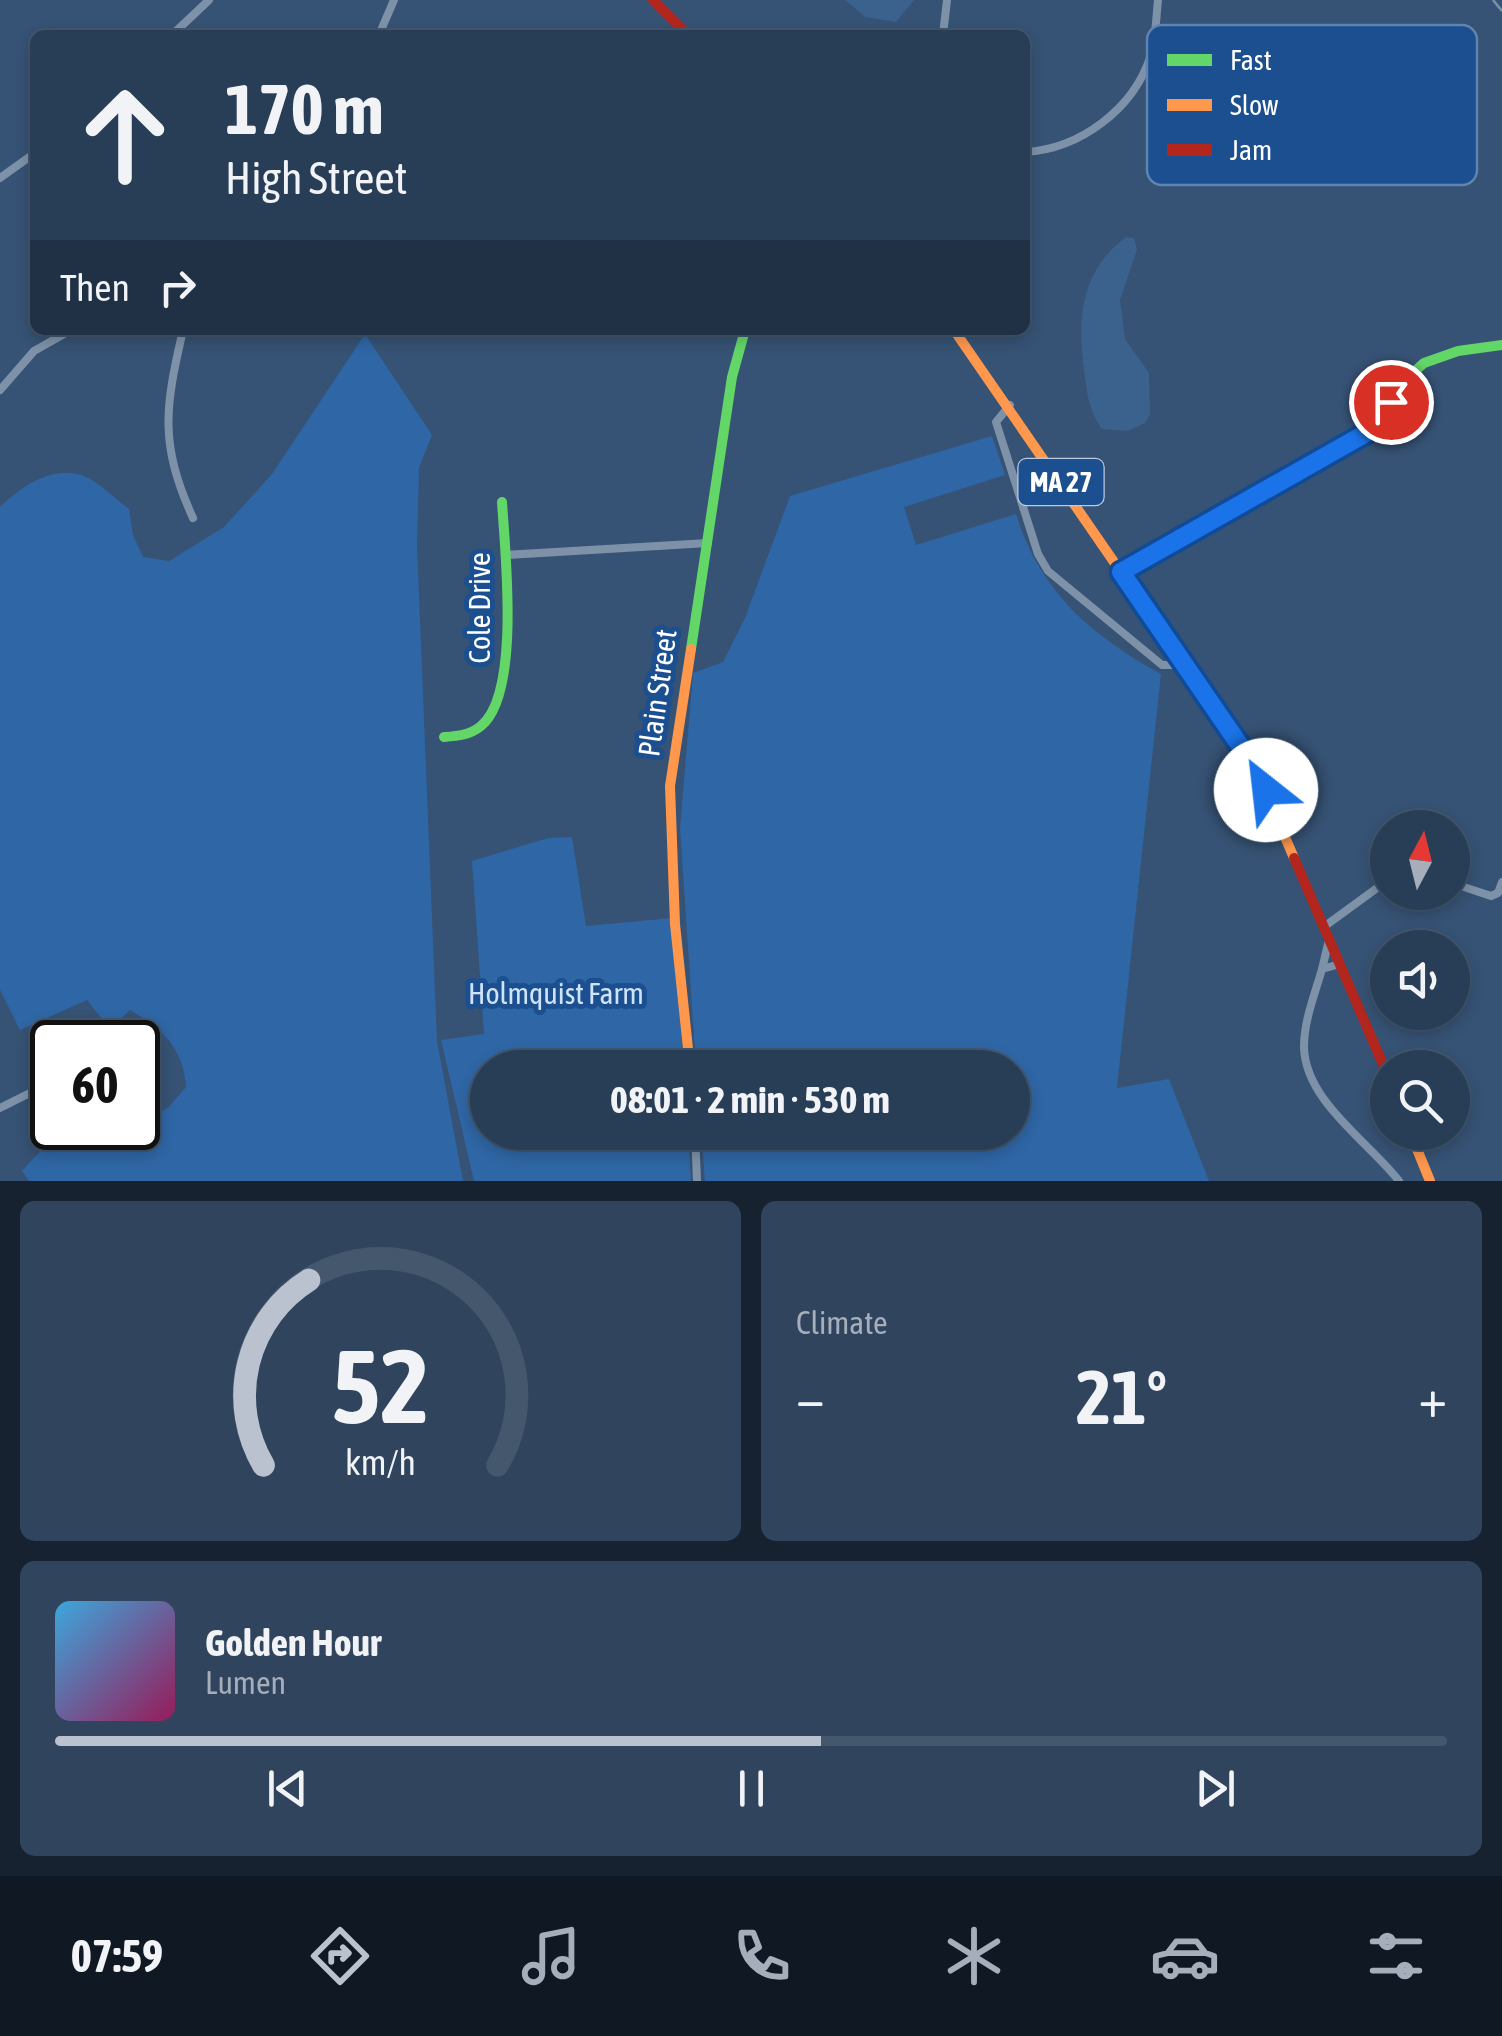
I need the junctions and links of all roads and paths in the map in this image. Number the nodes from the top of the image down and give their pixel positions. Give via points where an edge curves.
1 (208, 0) edge
2 (394, 0) edge
3 (653, 0) edge
4 (946, 0) edge
5 (1158, 0) edge
6 (1155, 25) edge
7 (177, 30) edge
8 (381, 30) edge
9 (683, 30) edge
10 (943, 30) edge
11 (1147, 62) edge
12 (1030, 151) edge
13 (30, 157) edge
14 (0, 178) edge
15 (62, 335) edge
16 (181, 335) edge
17 (743, 335) edge
18 (958, 335) edge
19 (1502, 345) edge
20 (0, 390) edge
21 (1010, 405) junction
22 (502, 502) dead end
23 (193, 518) dead end
24 (708, 543) junction
25 (506, 555) junction
26 (1121, 572) junction
27 (1181, 658) junction
28 (444, 737) dead end
29 (1502, 882) edge
30 (1470, 889) edge
31 (1370, 896) edge
32 (1328, 932) junction
33 (1340, 964) junction
34 (1322, 969) junction
35 (688, 1050) edge
36 (1377, 1050) edge
37 (30, 1093) edge
38 (0, 1108) edge
39 (696, 1150) edge
40 (1417, 1150) edge
41 (697, 1181) edge
42 (1399, 1181) edge
43 (1430, 1181) edge

1 - 7 street
2 - 8 street
3 - 9 street
4 - 10 street
5 - 6 street
11 - 12 street via 1118,110 1070,142
13 - 14 street
15 - 20 street via 34,351
16 - 23 street via 166,434 174,476
17 - 24 street, Plain Street
18 - 21 street, MA 27
19 - 26 street via 1424,363 1368,432
21 - 26 street, MA 27
21 - 27 street via 996,422 1048,571 1162,665 1174,666
22 - 25 street, Cole Drive
24 - 25 street
24 - 35 street, Plain Street via 670,799
25 - 28 street, Cole Drive via 502,692 477,728 461,738
26 - 27 street, MA 27
27 - 32 street, MA 27 via 1254,766
29 - 30 street via 1491,896
31 - 32 street
32 - 33 street, MA 27
32 - 34 street
33 - 34 street
33 - 36 street, MA 27
34 - 42 street via 1308,1021 1306,1064 1334,1110
37 - 38 street
39 - 41 street
40 - 43 street

